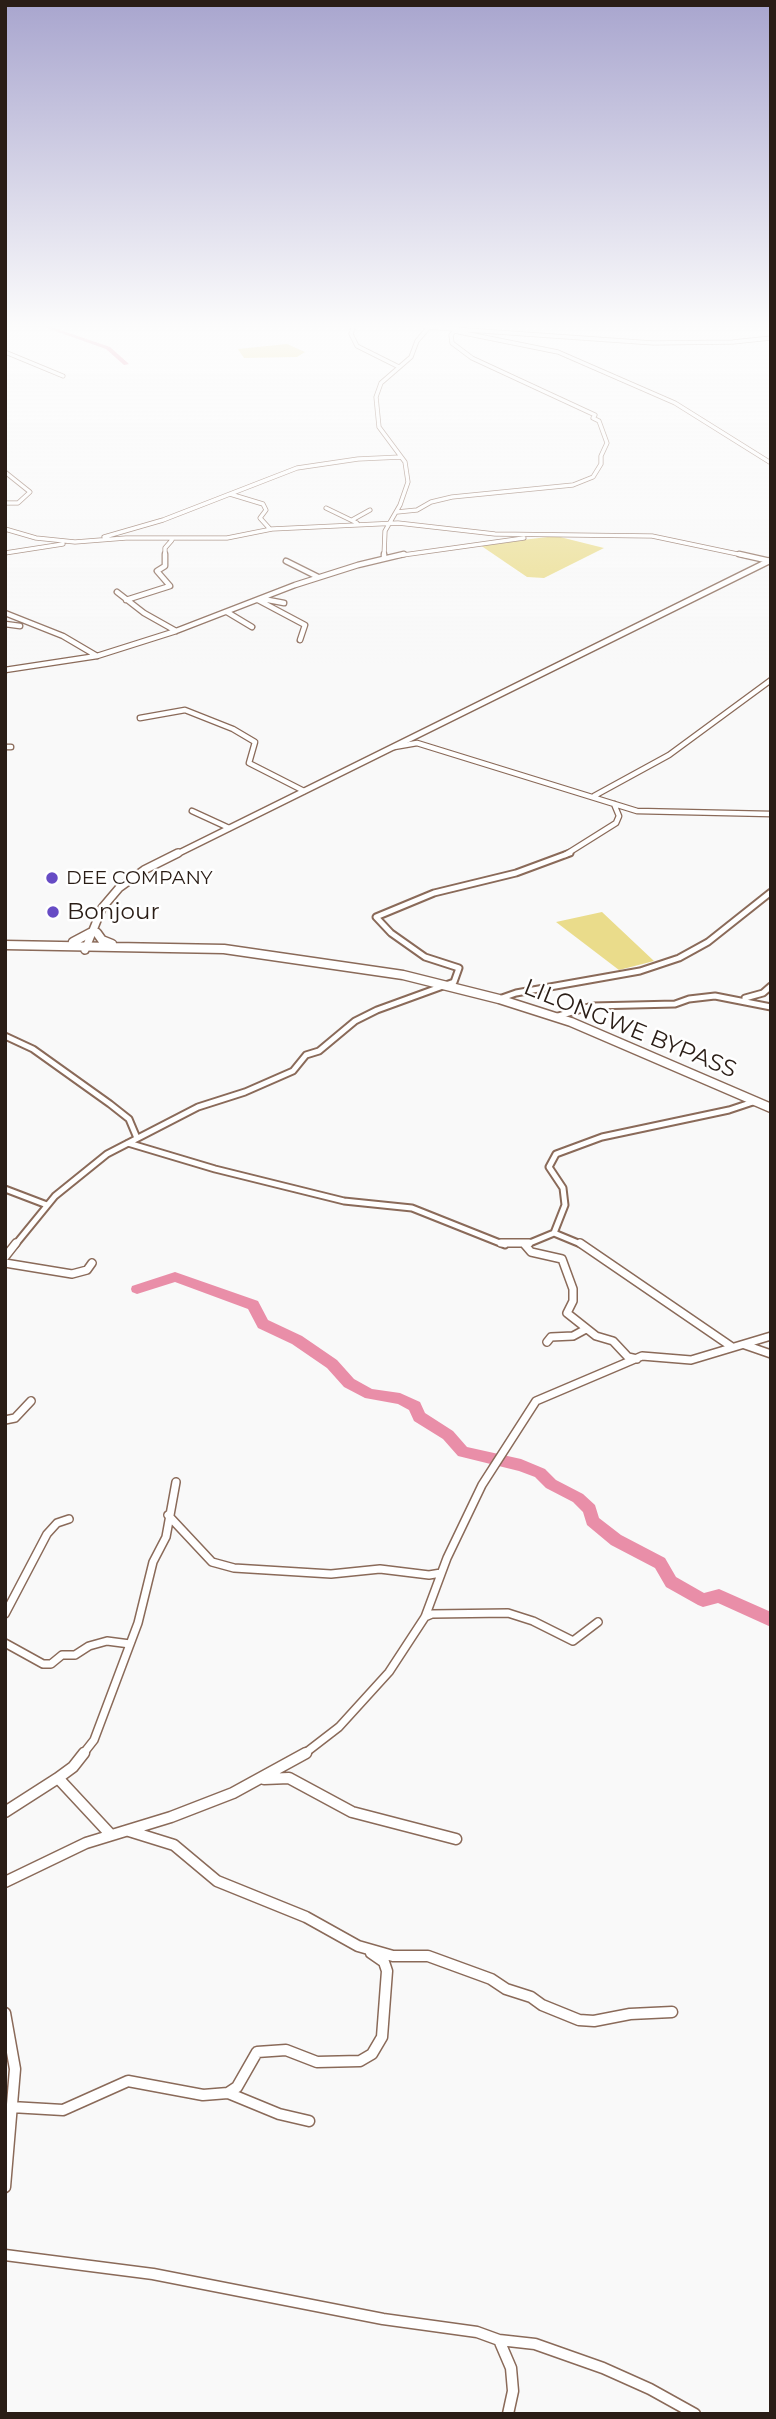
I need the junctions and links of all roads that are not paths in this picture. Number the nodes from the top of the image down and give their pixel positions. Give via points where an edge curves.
1 (388, 440) edge
2 (606, 440) edge
3 (734, 440) edge
4 (401, 457) junction
5 (771, 463) edge
6 (5, 471) edge
7 (229, 494) junction
8 (5, 503) edge
9 (326, 508) dead end
10 (370, 510) dead end
11 (397, 512) junction
12 (352, 520) junction
13 (359, 523) junction
14 (390, 523) junction
15 (5, 529) edge
16 (270, 529) junction
17 (561, 534) junction
18 (172, 540) junction
19 (90, 541) junction
20 (75, 542) junction
21 (5, 553) edge
22 (384, 558) junction
23 (286, 561) dead end
24 (770, 561) edge
25 (318, 577) junction
26 (117, 592) dead end
27 (260, 599) junction
28 (126, 600) junction
29 (284, 603) dead end
30 (227, 612) junction
31 (5, 613) edge
32 (5, 624) edge
33 (20, 626) dead end
34 (252, 627) dead end
35 (176, 631) junction
36 (300, 640) dead end
37 (97, 656) junction
38 (5, 670) edge
39 (771, 680) edge
40 (140, 718) dead end
41 (430, 728) junction
42 (416, 743) junction
43 (393, 747) junction
44 (304, 791) junction
45 (594, 796) junction
46 (614, 804) junction
47 (192, 811) dead end
48 (771, 814) edge
49 (229, 828) junction
50 (771, 892) edge
51 (94, 933) junction
52 (51, 944) junction
53 (117, 945) junction
54 (5, 947) edge
55 (90, 947) junction
56 (267, 955) junction
57 (447, 985) junction
58 (771, 986) edge
59 (499, 999) junction
60 (738, 999) junction
61 (771, 1007) edge
62 (555, 1017) junction
63 (5, 1036) edge
64 (756, 1101) junction
65 (771, 1108) edge
66 (137, 1138) junction
67 (128, 1143) junction
68 (5, 1189) edge
69 (47, 1205) junction
70 (554, 1233) junction
71 (526, 1245) junction
72 (5, 1257) edge
73 (5, 1263) edge
74 (92, 1263) dead end
75 (586, 1329) junction
76 (771, 1336) edge
77 (547, 1342) dead end
78 (743, 1344) junction
79 (732, 1347) junction
80 (771, 1354) edge
81 (636, 1359) junction
82 (31, 1401) dead end
83 (5, 1420) edge
84 (176, 1482) dead end
85 (168, 1515) junction
86 (69, 1519) dead end
87 (441, 1573) junction
88 (5, 1614) edge
89 (425, 1617) junction
90 (598, 1622) dead end
91 (5, 1643) edge
92 (130, 1644) junction
93 (58, 1778) junction
94 (263, 1779) junction
95 (5, 1812) edge
96 (126, 1830) junction
97 (111, 1835) junction
98 (456, 1839) dead end
99 (5, 1882) edge
100 (358, 1946) junction
101 (672, 2012) dead end
102 (5, 2013) edge
103 (229, 2093) junction
104 (11, 2107) junction
105 (8, 2118) edge
106 (309, 2121) dead end
107 (5, 2186) edge
108 (5, 2255) edge
109 (499, 2340) junction
110 (508, 2414) edge
111 (695, 2414) edge

1 - 4 street
2 - 11 street via 593,477 573,485 452,497
3 - 5 street
4 - 7 street via 297,468
4 - 11 street via 408,482
6 - 8 street via 30,492 18,503
7 - 16 street via 259,501 265,510 260,519
7 - 19 street
9 - 12 street
10 - 12 street
11 - 14 street
12 - 13 street
13 - 14 street
13 - 16 street
14 - 17 street via 495,534
14 - 22 street via 385,531
15 - 20 street
16 - 18 street via 233,537
17 - 22 street
17 - 24 street via 661,538
18 - 19 street
18 - 28 street via 165,548 165,566 157,571 170,586
19 - 20 street
20 - 21 street
22 - 25 street
23 - 25 street
24 - 41 main road
25 - 27 street
26 - 28 street
27 - 29 street
27 - 30 street
27 - 36 street via 306,625
28 - 35 street
30 - 34 street
30 - 35 street
31 - 37 street via 57,633
32 - 33 street
35 - 37 street
37 - 38 street
39 - 45 street via 668,755
40 - 44 street via 185,710 233,729 256,742 249,762
41 - 42 street
41 - 43 main road
42 - 43 street
42 - 45 street
43 - 44 main road
44 - 49 main road
45 - 46 street
46 - 48 street via 648,812
46 - 57 street via 619,816 616,823 573,852 516,873 435,893 376,917 415,951 459,968 454,982
47 - 49 street
49 - 51 main road via 134,876 102,908
50 - 59 street via 708,942 679,958 640,971
51 - 52 main road via 73,942
51 - 53 main road
51 - 55 main road
52 - 54 main road, LILONGWE BYPASS
52 - 55 main road, LILONGWE BYPASS
53 - 55 main road, LILONGWE BYPASS
53 - 56 main road, LILONGWE BYPASS
54 - 55 main road, LILONGWE BYPASS
55 - 56 main road, LILONGWE BYPASS
56 - 57 main road, LILONGWE BYPASS
57 - 59 main road, LILONGWE BYPASS
57 - 66 street via 362,1017 319,1051 306,1055 293,1071 198,1107
58 - 60 street via 756,996
59 - 62 main road, LILONGWE BYPASS
60 - 61 street
60 - 62 street via 716,996 664,1005 592,1006
62 - 64 main road, LILONGWE BYPASS
63 - 66 street via 33,1049 120,1111
64 - 65 main road, LILONGWE BYPASS
64 - 70 street via 602,1137 556,1154 549,1167 564,1188 565,1205
66 - 67 street
67 - 69 street via 94,1162
67 - 71 street via 344,1201 412,1208 491,1241
68 - 69 street
69 - 72 street
70 - 71 street
70 - 79 street via 585,1246
71 - 75 street via 531,1252 562,1259 573,1289 567,1313
73 - 74 street via 72,1274 87,1270
75 - 77 street
75 - 81 street via 613,1341
76 - 78 street
78 - 79 street
78 - 80 street
79 - 81 street via 691,1360
81 - 87 street via 536,1401 482,1485
82 - 83 street via 15,1418
84 - 85 street
85 - 87 street via 212,1562 234,1568 331,1574 380,1569
85 - 92 street via 166,1537 153,1562
86 - 88 street via 47,1534
87 - 89 street
89 - 90 street via 508,1613 573,1641
89 - 94 street via 389,1672 355,1711 318,1745
91 - 92 street via 43,1664 107,1641
92 - 93 street via 94,1740
93 - 95 street
93 - 97 street
94 - 96 street via 171,1817
94 - 98 street via 289,1778 352,1812
96 - 97 street
96 - 100 street via 174,1845 217,1881 306,1917
97 - 99 street via 68,1850
100 - 101 street via 393,1956 428,1955 579,2020
100 - 103 street via 381,1958 387,1971 382,2037 372,2054 360,2061 317,2062 286,2050 257,2052 237,2088
102 - 104 street via 15,2068
103 - 104 street via 203,2095 128,2081 63,2110
103 - 106 street
104 - 105 street
105 - 107 street
108 - 109 street via 153,2274 383,2319 477,2332
109 - 110 street via 511,2368
109 - 111 street via 535,2344 603,2368

